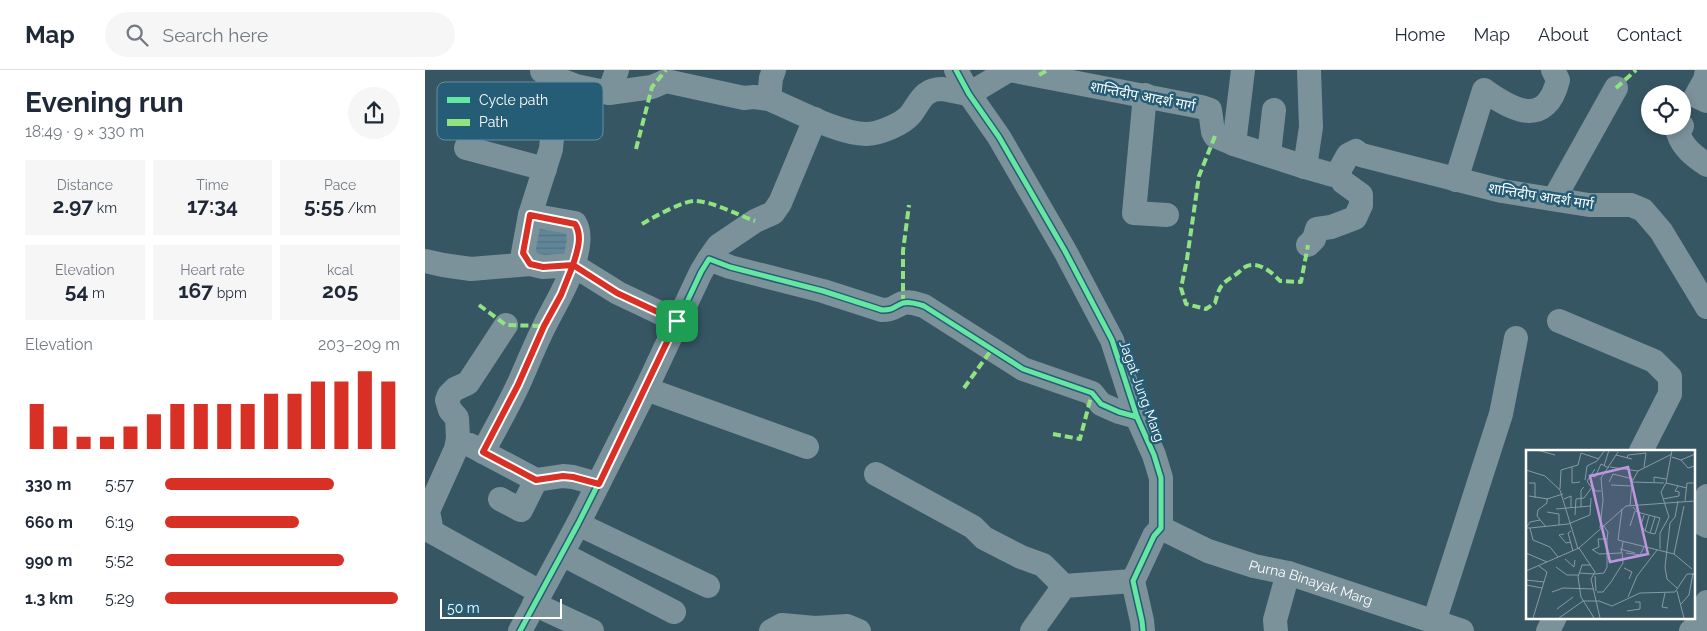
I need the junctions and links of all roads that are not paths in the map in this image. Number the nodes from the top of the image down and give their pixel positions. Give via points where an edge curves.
1 (617, 70) edge
2 (774, 70) edge
3 (956, 70) edge
4 (1010, 70) edge
5 (1243, 70) edge
6 (1309, 70) edge
7 (1553, 70) edge
8 (1707, 70) edge
9 (548, 72) edge
10 (568, 82) edge
11 (1615, 88) dead end
12 (603, 92) edge
13 (609, 93) junction
14 (969, 94) junction
15 (1145, 95) junction
16 (769, 99) junction
17 (1701, 99) edge
18 (1274, 110) dead end
19 (1691, 110) edge
20 (815, 118) junction
21 (1679, 135) edge
22 (552, 140) edge
23 (1233, 144) junction
24 (465, 148) dead end
25 (1269, 154) junction
26 (1707, 165) edge
27 (1305, 167) junction
28 (545, 169) junction
29 (1338, 173) junction
30 (1456, 180) junction
31 (1554, 199) junction
32 (530, 215) junction
33 (1167, 215) dead end
34 (1308, 245) dead end
35 (709, 259) junction
36 (425, 261) edge
37 (530, 264) junction
38 (573, 265) junction
39 (1707, 307) edge
40 (677, 321) junction
41 (1559, 321) dead end
42 (506, 325) dead end
43 (1516, 338) dead end
44 (646, 389) junction
45 (1137, 417) junction
46 (458, 438) junction
47 (807, 447) dead end
48 (1642, 450) edge
49 (483, 452) junction
50 (876, 474) dead end
51 (536, 480) junction
52 (599, 484) junction
53 (1707, 496) edge
54 (500, 499) dead end
55 (578, 524) junction
56 (1707, 526) edge
57 (1161, 528) junction
58 (561, 554) junction
59 (1288, 573) junction
60 (1133, 580) junction
61 (708, 586) dead end
62 (1064, 586) junction
63 (537, 598) junction
64 (1707, 602) edge
65 (674, 612) dead end
66 (1554, 618) edge
67 (1434, 622) junction
68 (519, 631) edge
69 (592, 631) edge
70 (771, 631) edge
71 (859, 631) edge
72 (1033, 631) edge
73 (1143, 631) edge
74 (1276, 631) edge
75 (1462, 631) edge
76 (1548, 631) edge
77 (1691, 631) edge

1 - 13 street
2 - 16 street
3 - 14 street, Jagat Jung Marg
4 - 14 street
4 - 15 street, शान्तिदीप आदर्श मार्ग
5 - 23 street
6 - 27 street via 1311,127
7 - 30 street via 1558,80 1555,92 1545,107 1527,112 1504,105 1484,90
8 - 17 street
9 - 10 street
11 - 31 street
12 - 13 street
13 - 16 street via 652,87 667,81 744,98
14 - 20 street via 941,89 924,94 910,115 875,133 864,134 833,127
14 - 45 street, Jagat Jung Marg via 999,137 1086,290 1111,340
15 - 23 street, शान्तिदीप आदर्श मार्ग via 1210,110 1215,136
15 - 33 street via 1134,213
16 - 20 street
17 - 19 street
18 - 25 street
20 - 35 street via 773,213 718,246
21 - 26 street via 1681,143
22 - 28 street
23 - 25 street, शान्तिदीप आदर्श मार्ग
24 - 28 street
25 - 27 street, शान्तिदीप आदर्श मार्ग
27 - 29 street, शान्तिदीप आदर्श मार्ग
28 - 32 street
29 - 30 street, शान्तिदीप आदर्श मार्ग via 1348,155 1356,151
29 - 34 street via 1343,182 1361,195 1361,205 1355,218 1317,229
30 - 31 street, शान्तिदीप आदर्श मार्ग
31 - 39 street, शान्तिदीप आदर्श मार्ग via 1589,205 1631,205 1643,210 1661,231
32 - 37 street via 523,253
32 - 38 street via 575,224 579,235
35 - 40 street
35 - 45 street via 883,310 913,302 924,306 1023,369 1092,393 1101,404
36 - 37 street via 471,269
37 - 38 street via 543,267
38 - 40 street via 617,293
38 - 49 street
40 - 44 street
41 - 48 street via 1654,361 1670,377 1670,394
42 - 46 street via 468,383 449,395 450,410 457,418
43 - 67 street via 1501,414
44 - 47 street
44 - 52 street
45 - 57 street, Jagat Jung Marg via 1161,478
46 - 49 street
46 - 63 street via 428,511 432,532
49 - 51 street
50 - 62 street via 973,527 984,538 1043,564
51 - 52 street via 563,476
51 - 54 street via 521,510
52 - 55 street
53 - 56 street via 1697,518
55 - 58 street
55 - 61 street
57 - 59 street, Purna Binayak Marg via 1208,550 1254,566
57 - 60 street
58 - 63 street
58 - 65 street
59 - 67 street, Purna Binayak Marg
59 - 74 street via 1275,620
60 - 62 street
60 - 73 street
62 - 72 street
63 - 68 street
63 - 69 street
64 - 77 street
66 - 76 street
67 - 75 street, Purna Binayak Marg
70 - 71 street via 782,626 847,626

